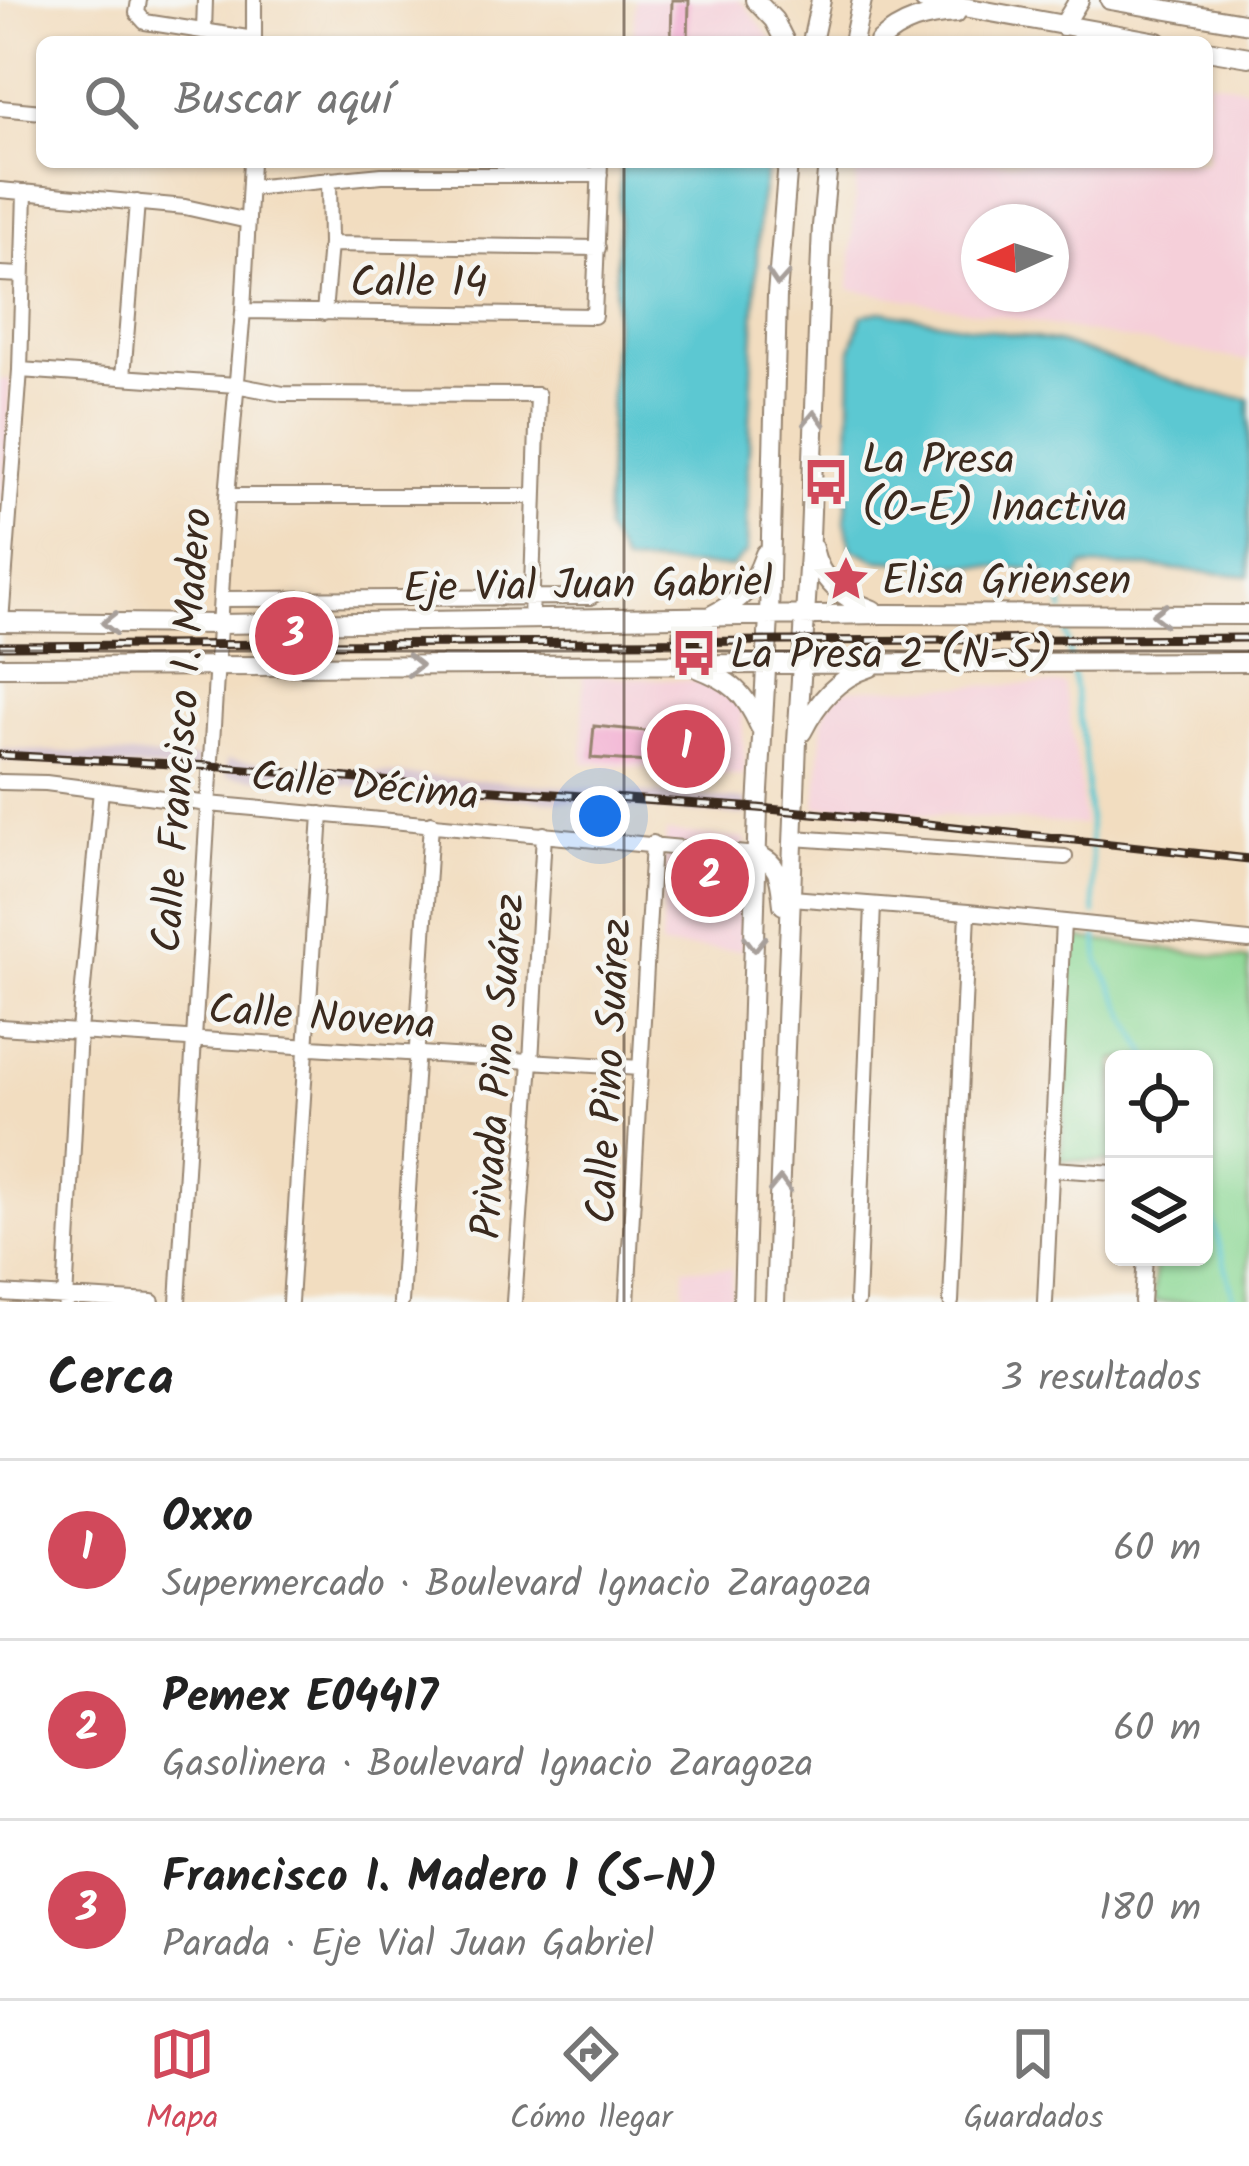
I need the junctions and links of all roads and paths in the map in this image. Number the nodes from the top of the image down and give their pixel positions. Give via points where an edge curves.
1 (139, 0) edge
2 (206, 0) edge
3 (254, 0) edge
4 (755, 0) edge
5 (821, 0) edge
6 (862, 0) edge
7 (925, 0) edge
8 (1079, 0) edge
9 (1110, 0) edge
10 (978, 12) junction
11 (1249, 24) edge
12 (1064, 26) junction
13 (204, 32) junction
14 (229, 36) edge
15 (254, 36) edge
16 (782, 36) edge
17 (813, 36) edge
18 (854, 36) edge
19 (885, 36) edge
20 (1123, 36) edge
21 (1213, 51) edge
22 (1249, 57) edge
23 (0, 108) edge
24 (36, 111) edge
25 (251, 168) edge
26 (420, 168) edge
27 (787, 168) edge
28 (828, 168) edge
29 (600, 169) edge
30 (329, 178) junction
31 (250, 188) junction
32 (0, 190) edge
33 (26, 192) junction
34 (136, 202) junction
35 (248, 220) junction
36 (330, 244) junction
37 (598, 248) junction
38 (0, 274) edge
39 (22, 275) junction
40 (243, 311) junction
41 (324, 314) junction
42 (20, 370) junction
43 (123, 377) junction
44 (236, 385) junction
45 (227, 496) junction
46 (533, 496) junction
47 (810, 537) junction
48 (770, 544) junction
49 (597, 593) dead end
50 (532, 598) junction
51 (221, 599) junction
52 (883, 614) junction
53 (1249, 615) edge
54 (803, 616) junction
55 (769, 617) junction
56 (705, 618) junction
57 (531, 621) junction
58 (0, 622) edge
59 (219, 624) junction
60 (801, 662) junction
61 (1249, 662) edge
62 (685, 663) junction
63 (766, 663) junction
64 (884, 663) junction
65 (218, 666) junction
66 (0, 667) edge
67 (761, 729) junction
68 (797, 742) junction
69 (760, 775) junction
70 (0, 782) edge
71 (796, 786) junction
72 (101, 790) junction
73 (209, 803) junction
74 (320, 814) junction
75 (430, 824) junction
76 (544, 834) junction
77 (794, 838) junction
78 (653, 844) junction
79 (757, 855) junction
80 (1065, 857) dead end
81 (792, 898) junction
82 (873, 905) junction
83 (968, 912) junction
84 (1063, 922) junction
85 (790, 939) junction
86 (1249, 941) edge
87 (0, 1027) edge
88 (79, 1031) junction
89 (193, 1040) junction
90 (306, 1047) junction
91 (418, 1054) junction
92 (531, 1061) junction
93 (640, 1068) junction
94 (1052, 1169) junction
95 (1105, 1172) edge
96 (1144, 1266) edge
97 (0, 1293) edge
98 (65, 1299) edge
99 (152, 1302) edge
100 (178, 1302) edge
101 (290, 1302) edge
102 (401, 1302) edge
103 (514, 1302) edge
104 (626, 1302) edge
105 (743, 1302) edge
106 (775, 1302) edge
107 (856, 1302) edge
108 (951, 1302) edge
109 (1045, 1302) edge
110 (1142, 1302) edge

1 - 13 street via 145,22
2 - 13 street
3 - 15 street
4 - 16 main road
5 - 17 main road
6 - 18 main road
7 - 10 main road
8 - 12 main road
9 - 11 main road
10 - 12 main road
10 - 19 main road via 914,19
12 - 20 main road
13 - 14 street
21 - 22 main road
23 - 24 street
25 - 31 street, Calle Francisco I. Madero
26 - 29 street
26 - 30 street
27 -> 48 main road
47 -> 28 main road
29 - 37 street
30 - 31 street
30 - 36 street
31 - 35 street, Calle Francisco I. Madero
32 - 33 street
33 - 34 street
33 - 39 street
34 - 35 street
34 - 43 street
35 - 40 street, Calle Francisco I. Madero
36 - 37 street
36 - 41 street
37 - 41 street, Calle 14 via 594,316
38 - 39 street
39 - 42 street
40 - 41 street, Calle 14
40 - 44 street, Calle Francisco I. Madero
42 - 43 street
42 - 58 street
43 - 44 street
44 - 45 street, Calle Francisco I. Madero
44 - 46 street via 283,394 538,395
45 - 46 street
45 - 51 street, Calle Francisco I. Madero
46 - 50 street
47 - 52 main road via 828,582
47 - 54 main road
48 - 55 main road
48 - 56 main road via 748,591
49 - 50 street
50 - 51 street
50 - 57 street
51 - 59 street, Calle Francisco I. Madero
53 -> 52 main road, Eje Vial Juan Gabriel
52 - 54 main road, Eje Vial Juan Gabriel
54 - 55 main road, Eje Vial Juan Gabriel
54 - 60 main road
55 - 56 main road, Eje Vial Juan Gabriel
55 - 63 main road
56 - 57 main road, Eje Vial Juan Gabriel
57 - 59 main road, Eje Vial Juan Gabriel
59 -> 58 main road, Eje Vial Juan Gabriel
59 - 65 street, Calle Francisco I. Madero
60 - 63 main road, Eje Vial Juan Gabriel
60 - 64 main road, Eje Vial Juan Gabriel
60 - 68 main road
61 - 64 main road, Eje Vial Juan Gabriel
62 - 63 main road, Eje Vial Juan Gabriel
65 -> 62 main road, Eje Vial Juan Gabriel
62 - 67 main road via 731,683
63 - 67 main road
64 - 68 main road via 831,689
65 - 66 main road, Eje Vial Juan Gabriel
65 - 73 street, Calle Francisco I. Madero
67 - 69 main road
68 - 71 main road
69 - 71 main road via 779,791
69 - 79 main road
70 - 72 street, Calle Décima
71 - 77 main road
72 - 73 street, Calle Décima
72 - 88 street
73 - 74 street, Calle Décima
73 - 89 street, Calle Francisco I. Madero
74 - 75 street, Calle Décima
74 - 90 street
75 - 76 street, Calle Décima
75 - 91 street
76 - 78 street, Calle Décima
76 - 92 street, Privada Pino Suárez
77 - 80 street
77 - 81 main road
78 - 79 street, Calle Décima
78 - 93 street, Calle Pino Suárez
79 - 85 main road via 776,869
79 -> 105 main road
81 - 82 street
81 - 85 main road
82 - 83 street
82 - 107 street
83 - 84 street
83 - 108 street
84 - 86 street
84 - 94 street
106 -> 85 main road
87 - 88 street, Calle Novena
88 - 89 street, Calle Novena
88 - 98 street
89 - 90 street, Calle Novena
89 - 100 street, Calle Francisco I. Madero
90 - 91 street, Calle Novena
90 - 101 street
91 - 92 street, Calle Novena
91 - 102 street
92 - 93 street, Calle Novena
92 - 103 street, Privada Pino Suárez
93 - 104 street, Calle Pino Suárez
94 - 95 street
94 - 109 street
96 - 110 street
97 - 98 street
98 - 99 street

